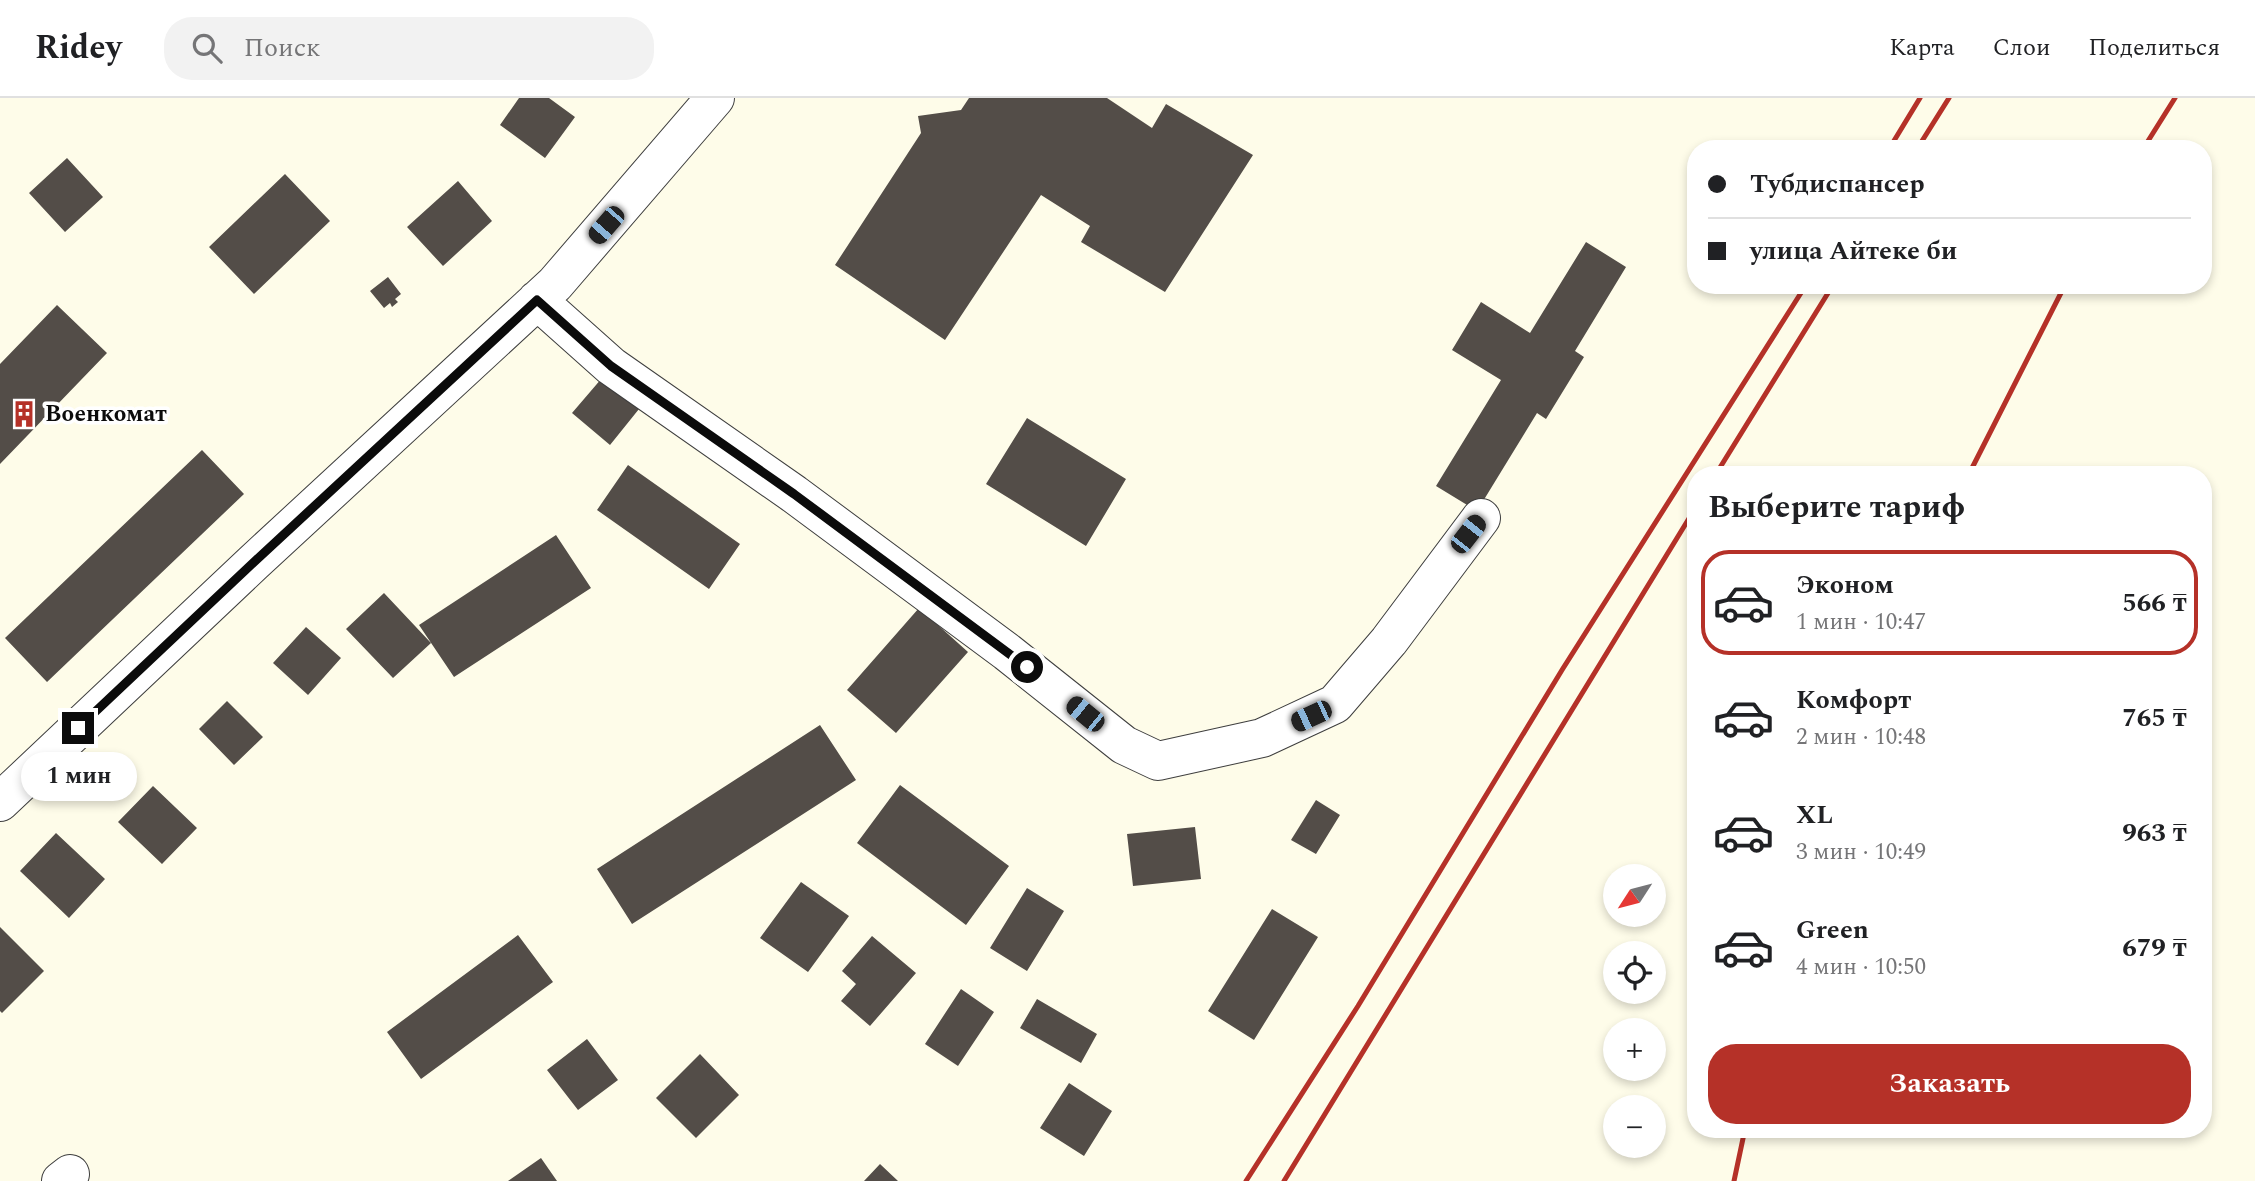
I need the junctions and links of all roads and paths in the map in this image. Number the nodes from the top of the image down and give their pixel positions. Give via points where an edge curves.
1 (715, 98) edge
2 (537, 300) junction
3 (1481, 518) dead end
4 (0, 802) edge

1 - 2 street
2 - 3 street via 611,366 794,494 1007,652 1124,746 1158,761 1262,738 1335,704
2 - 4 street

